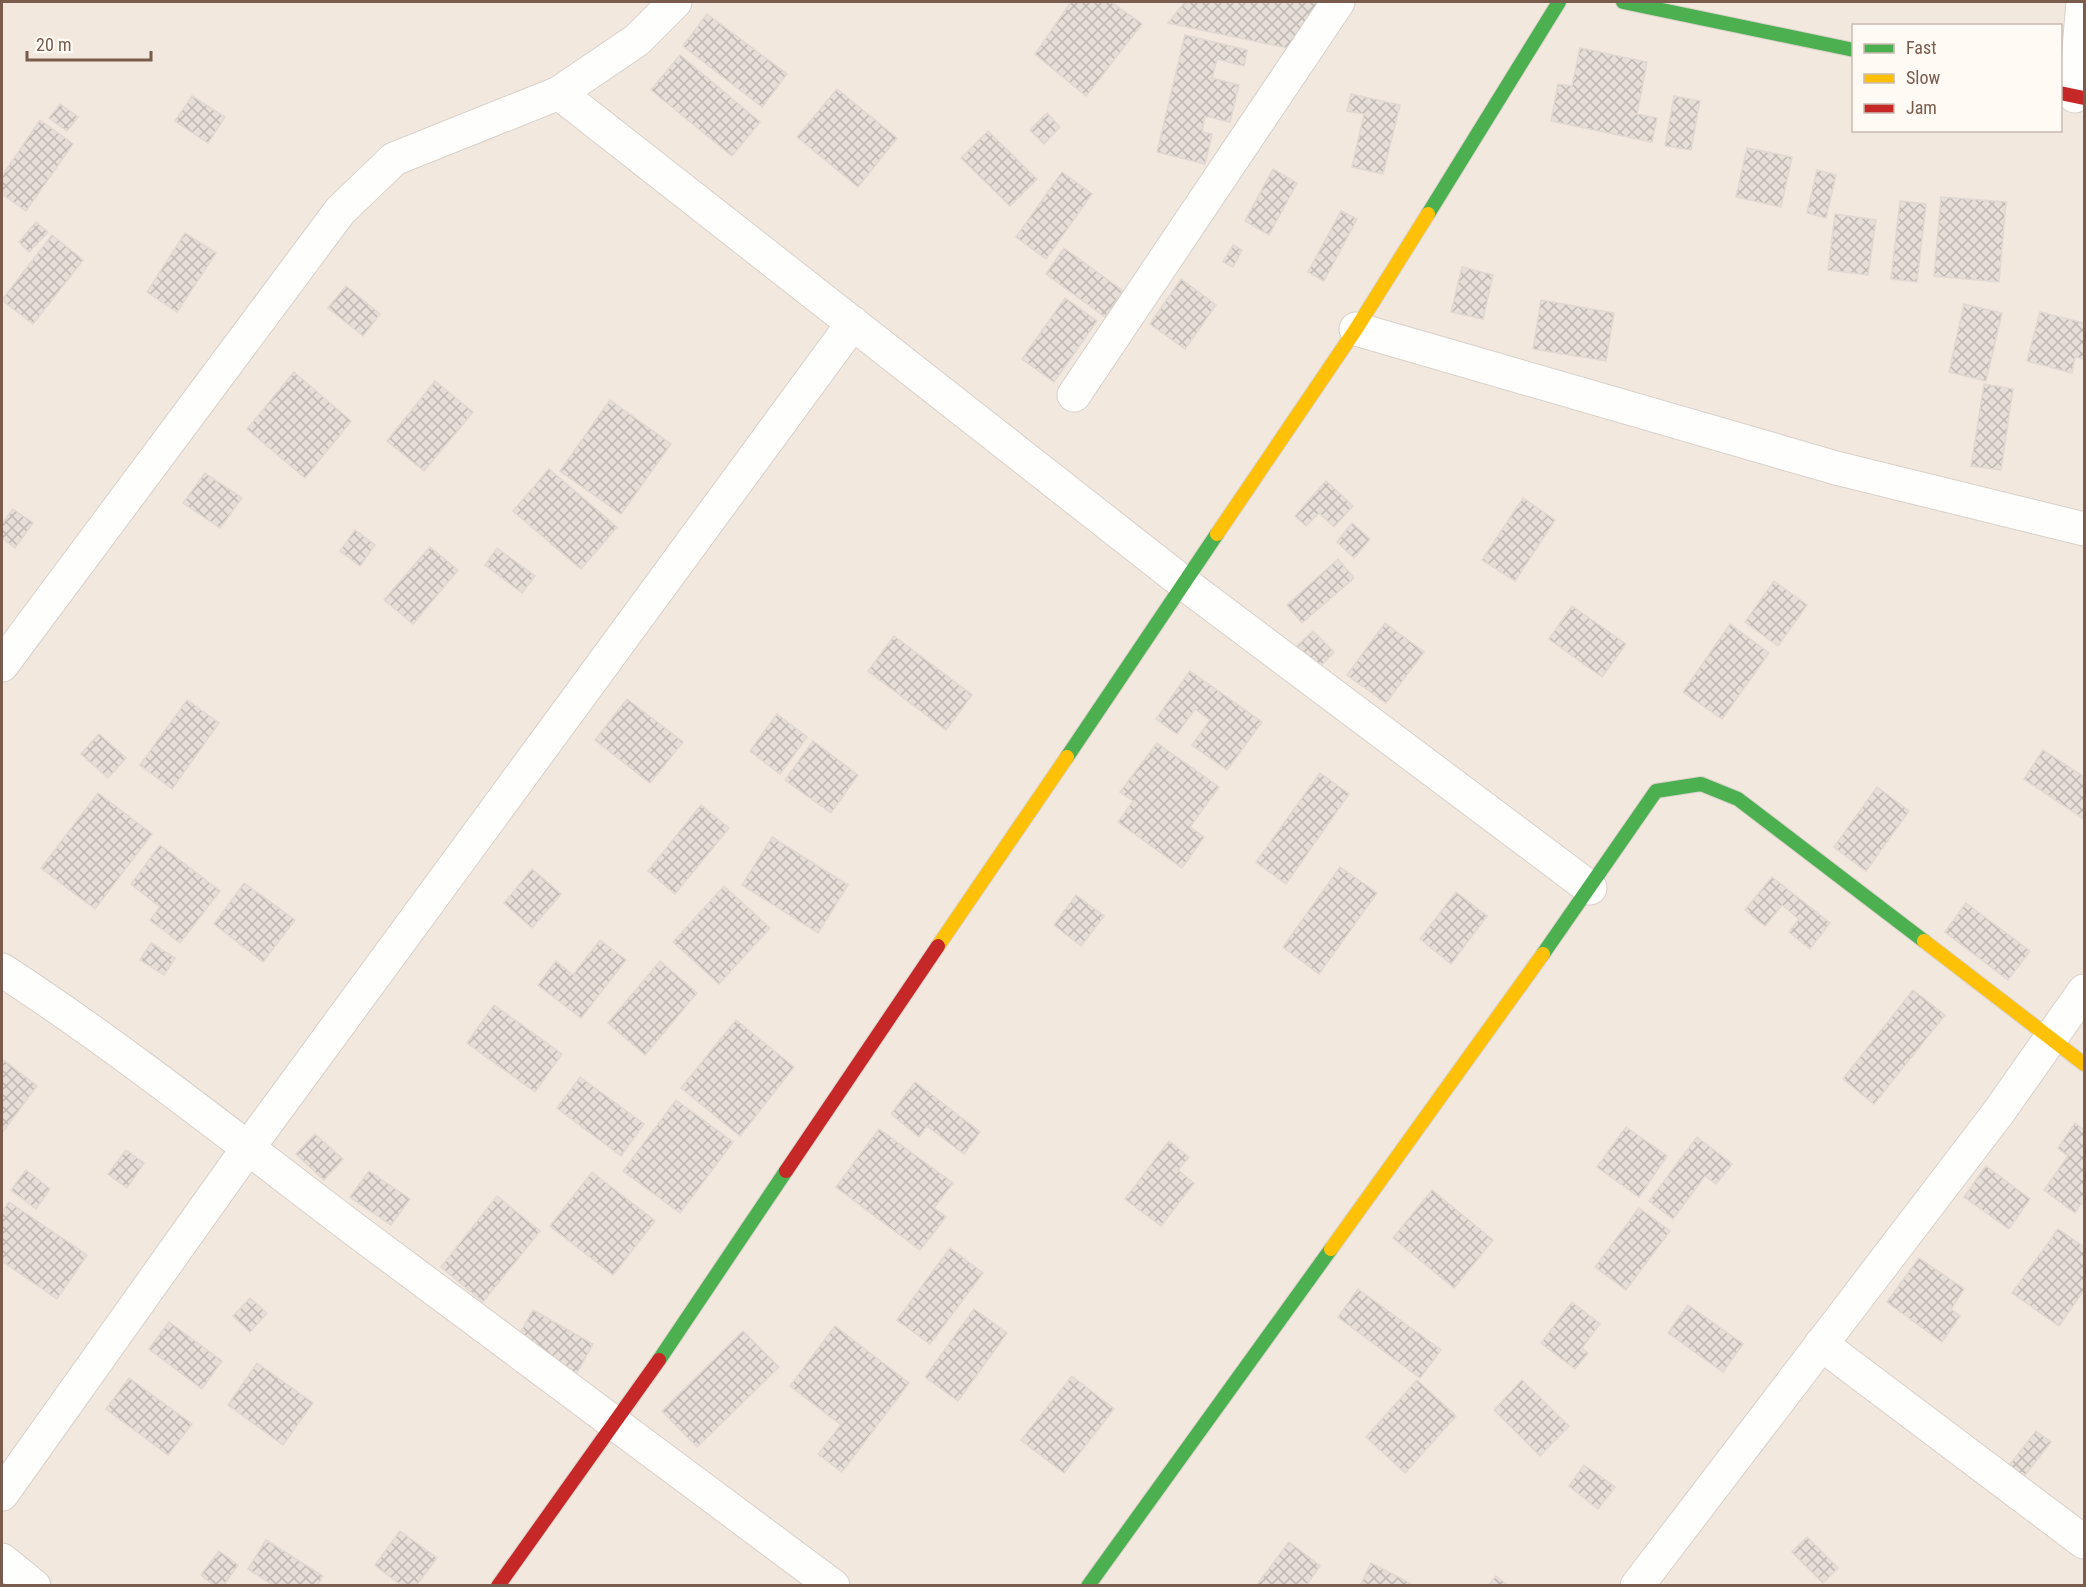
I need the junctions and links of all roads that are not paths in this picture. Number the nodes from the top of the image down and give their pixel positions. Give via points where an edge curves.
1 (675, 2) edge
2 (1338, 2) edge
3 (1559, 2) edge
4 (1623, 2) edge
5 (2084, 2) edge
6 (1852, 50) edge
7 (559, 93) junction
8 (2073, 96) edge
9 (853, 323) junction
10 (1356, 329) junction
11 (1074, 395) dead end
12 (2085, 529) edge
13 (1185, 584) junction
14 (2, 665) edge
15 (1590, 888) junction
16 (2, 970) edge
17 (2085, 991) edge
18 (2051, 1040) junction
19 (2085, 1064) edge
20 (248, 1148) junction
21 (1821, 1344) junction
22 (614, 1426) junction
23 (2, 1494) edge
24 (2085, 1542) edge
25 (2, 1560) edge
26 (34, 1586) edge
27 (498, 1586) edge
28 (834, 1586) edge
29 (1088, 1586) edge
30 (1637, 1586) edge

1 - 7 street via 637,40
2 - 11 street
3 - 10 street
4 - 6 street
5 - 8 street
7 - 9 street
7 - 14 street via 394,159 340,211
9 - 13 street
9 - 20 street
10 - 12 street via 1836,468
10 - 13 street
13 - 15 street
13 - 22 street
15 - 18 street via 1656,791 1701,784 1738,799
15 - 29 street
16 - 20 street
17 - 18 street
18 - 19 street
18 - 21 street
20 - 22 street
20 - 23 street
21 - 24 street
21 - 30 street
22 - 27 street
22 - 28 street
25 - 26 street

